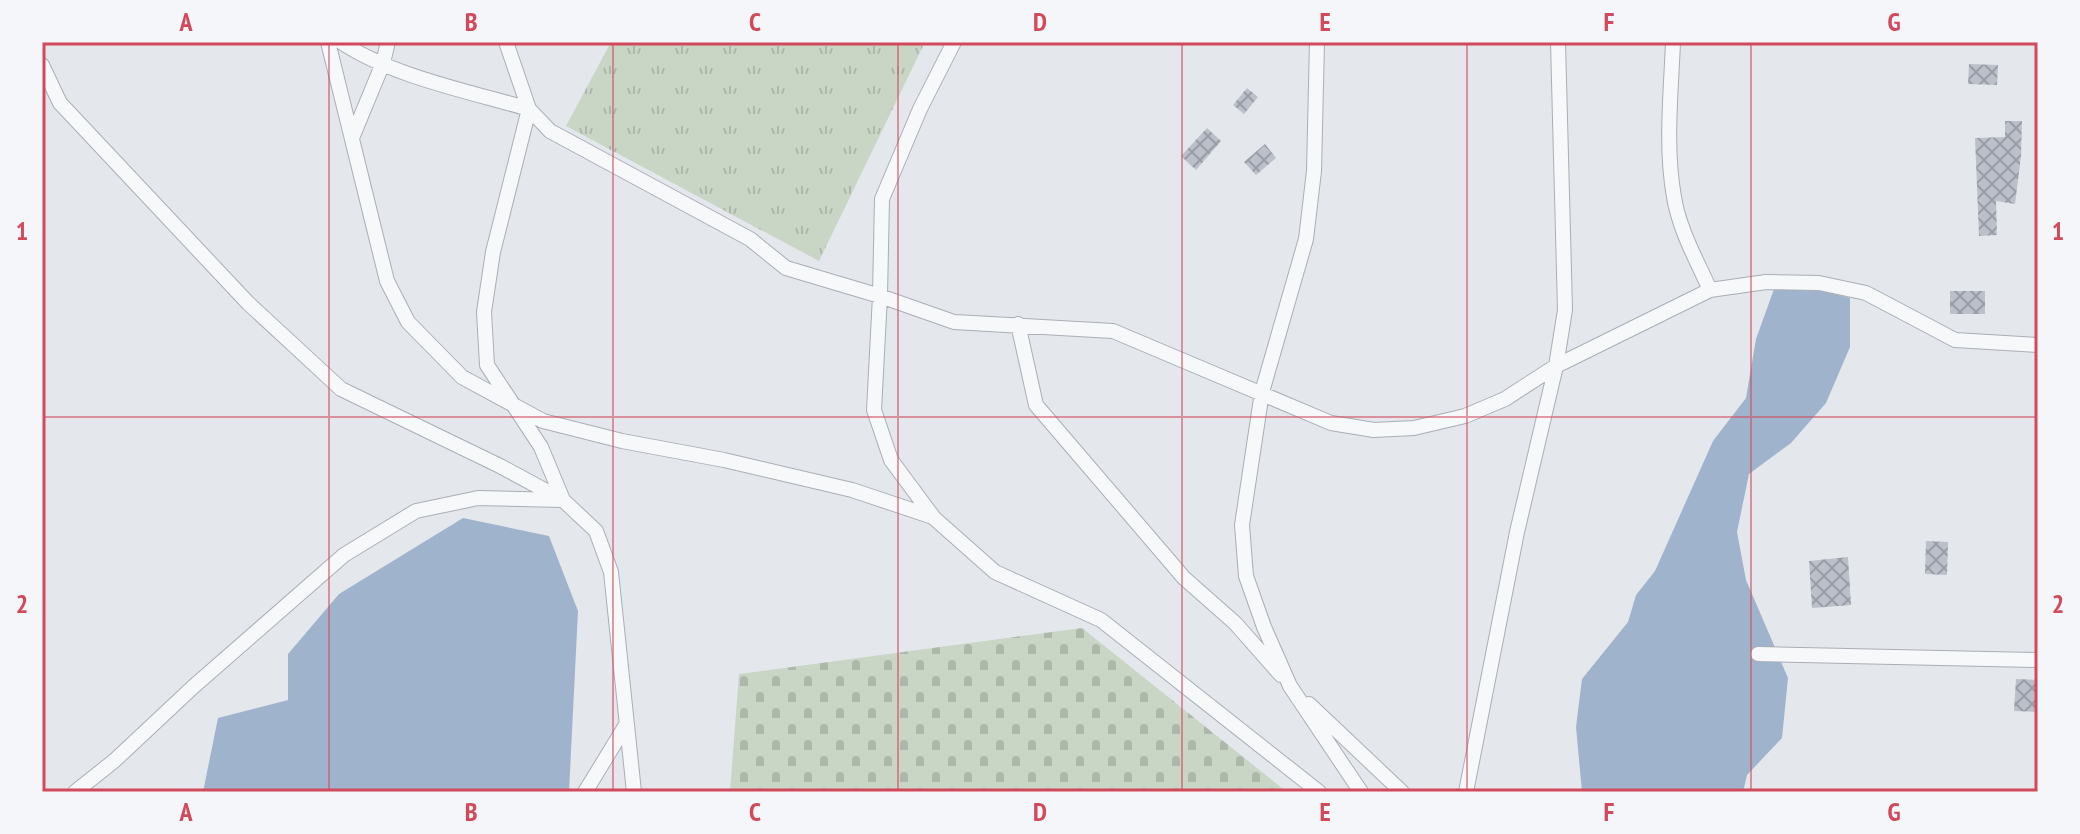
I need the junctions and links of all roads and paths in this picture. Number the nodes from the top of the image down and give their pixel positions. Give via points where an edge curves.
1 (328, 42) edge
2 (341, 42) edge
3 (388, 42) edge
4 (506, 42) edge
5 (954, 42) edge
6 (1317, 42) edge
7 (1558, 42) edge
8 (1673, 42) edge
9 (383, 63) junction
10 (42, 65) edge
11 (529, 109) junction
12 (352, 139) junction
13 (1710, 290) junction
14 (880, 296) junction
15 (1018, 324) junction
16 (2038, 345) edge
17 (1556, 366) junction
18 (1262, 392) junction
19 (513, 405) junction
20 (563, 500) junction
21 (934, 518) junction
22 (1758, 654) dead end
23 (2038, 660) edge
24 (1290, 686) junction
25 (626, 725) junction
26 (75, 792) edge
27 (585, 792) edge
28 (634, 792) edge
29 (1319, 792) edge
30 (1361, 792) edge
31 (1402, 792) edge
32 (1466, 792) edge

1 - 12 street
2 - 9 street
3 - 9 street
4 - 11 street
5 - 14 street via 882,199
6 - 18 street via 1314,171 1306,239
7 - 17 street via 1565,310
8 - 13 street via 1669,131 1674,199
9 - 11 street
9 - 12 street
10 - 20 street via 60,103 248,303 341,389
11 - 14 street via 550,131 750,239 786,268
11 - 19 street via 493,252 484,312 487,365
12 - 19 street via 387,281 408,322 462,377
13 - 16 street via 1766,282 1819,283 1866,293 1955,340
13 - 17 street
14 - 15 street via 954,322
14 - 21 street via 874,410 891,460
15 - 18 street via 1113,331
15 - 24 street via 1036,405 1184,578 1235,623
17 - 18 street via 1505,399 1465,416 1414,428 1374,430 1331,423
17 - 32 street
18 - 24 street via 1242,525 1246,576
19 - 20 street via 541,447
19 - 21 street via 543,421 852,490
20 - 25 street via 596,531 611,572
20 - 26 street via 478,498 416,511 344,555
21 - 29 street via 995,572 1101,620
22 - 23 street
24 - 30 street
24 - 31 street
25 - 27 street
25 - 28 street

